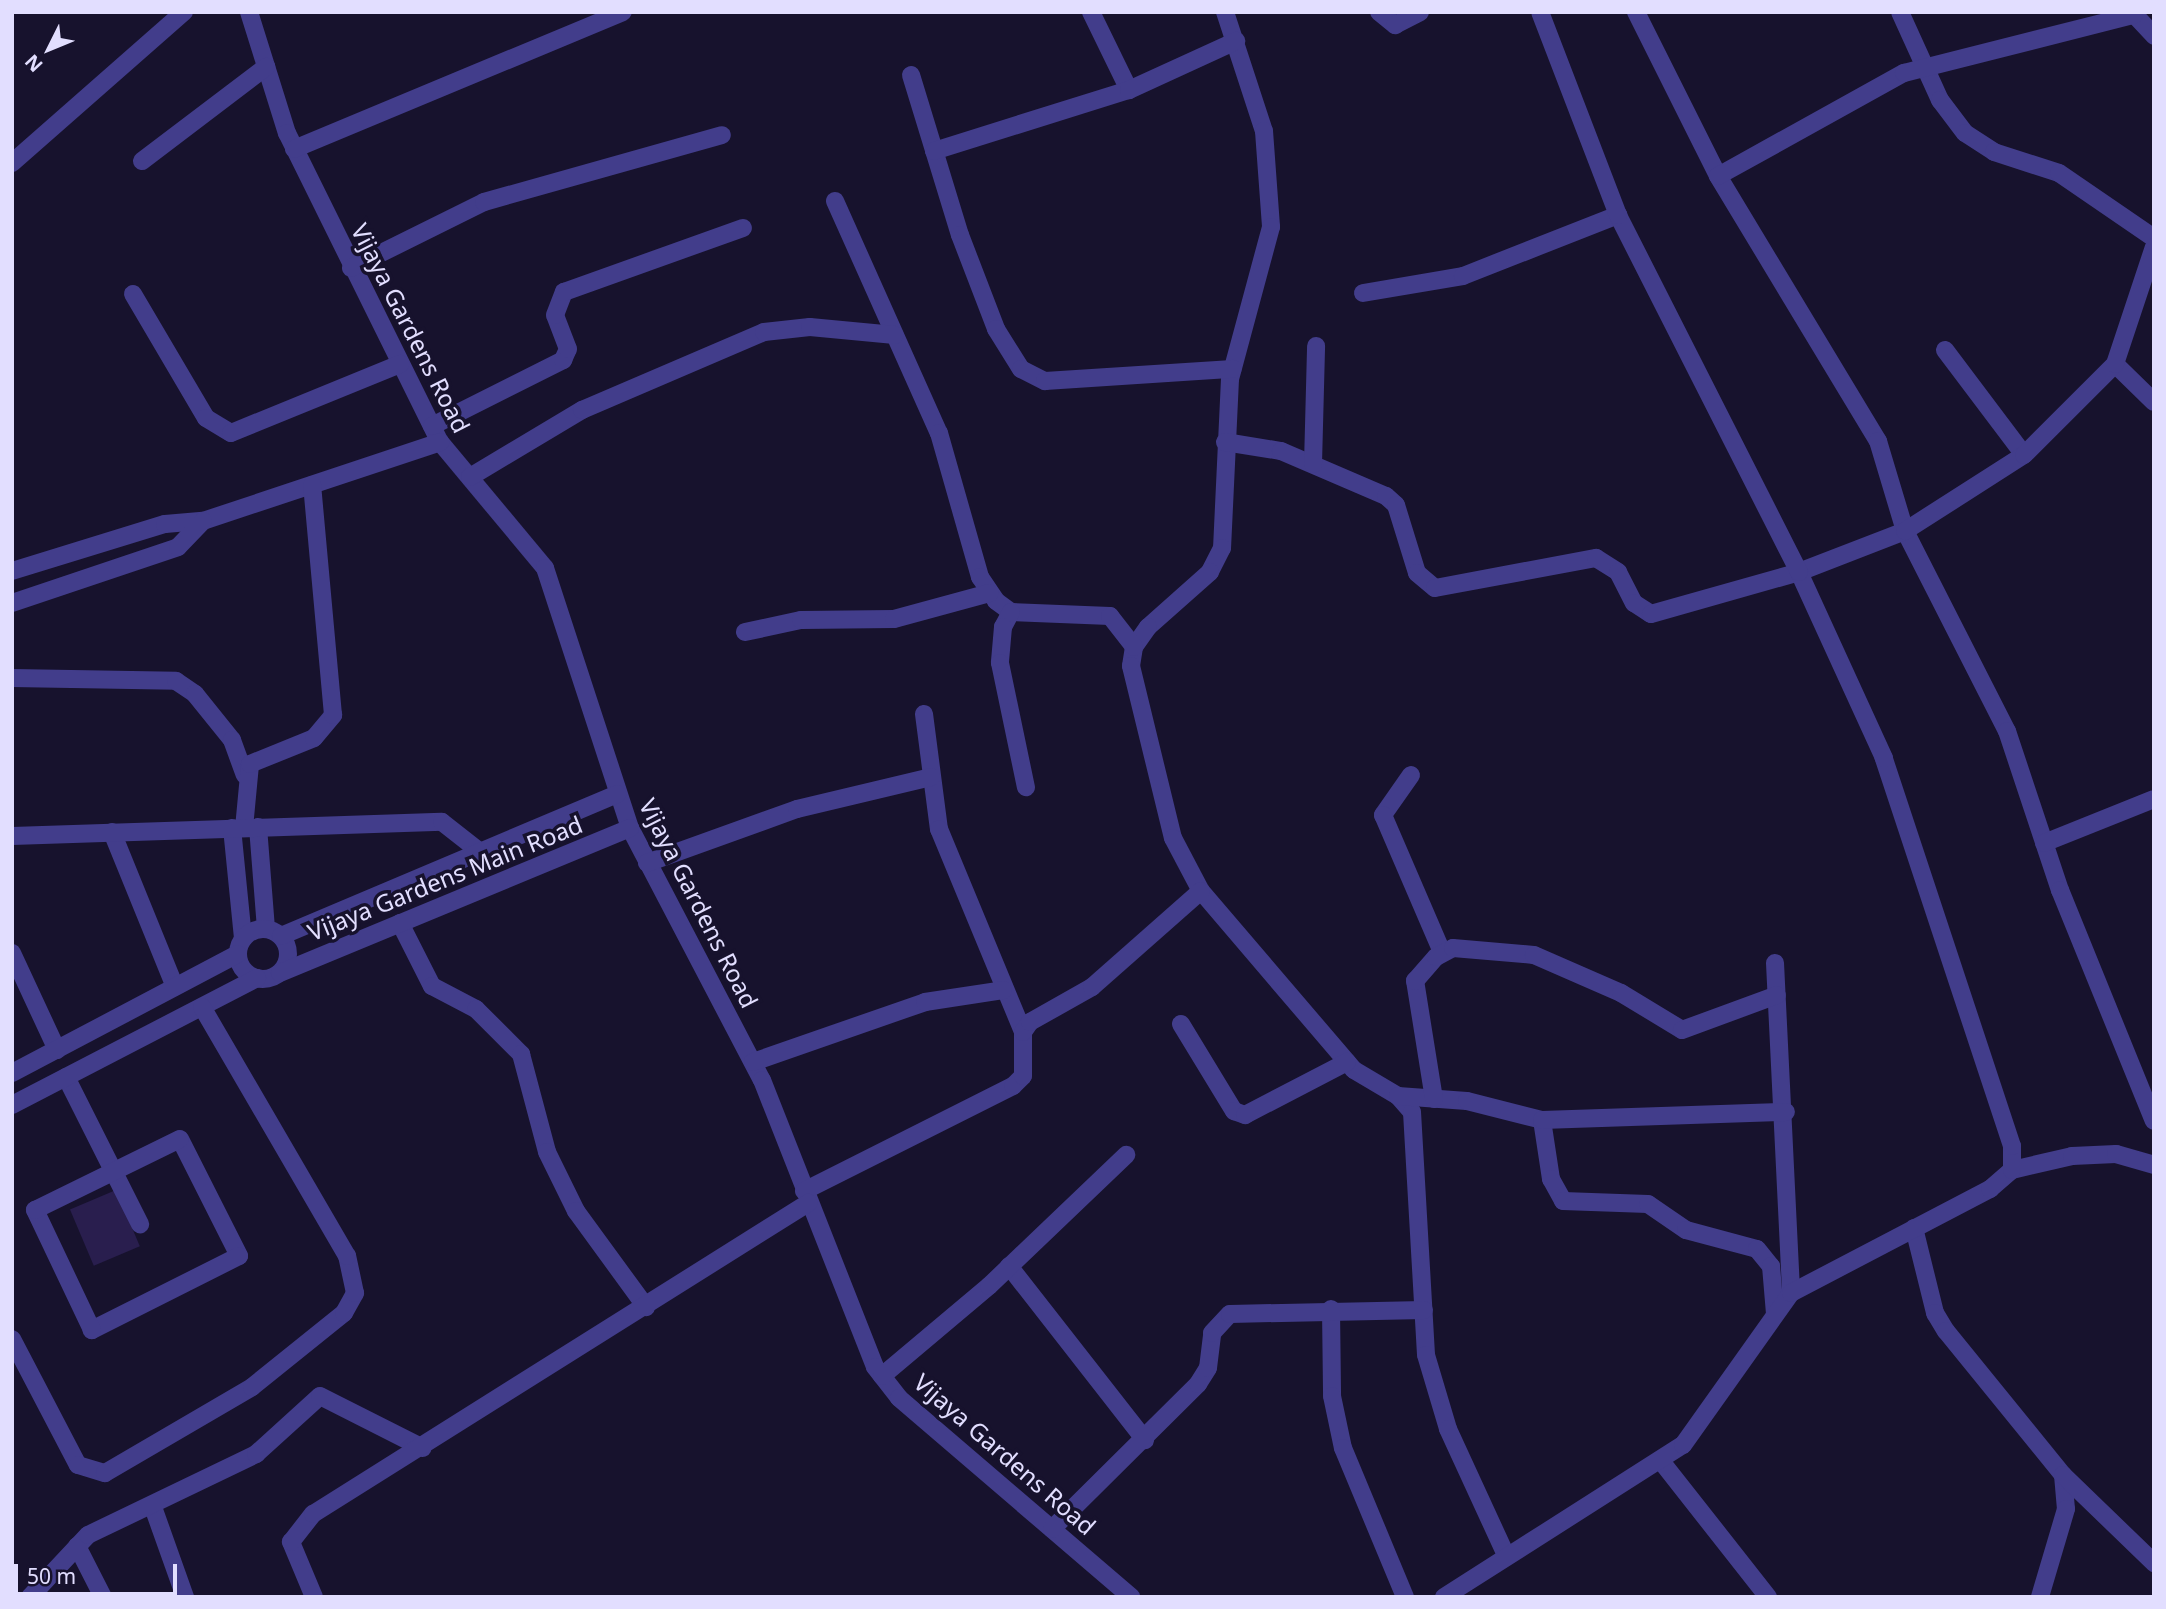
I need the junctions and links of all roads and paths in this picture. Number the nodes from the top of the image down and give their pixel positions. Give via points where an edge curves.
1 (184, 12) edge
2 (249, 12) edge
3 (623, 12) edge
4 (1091, 12) edge
5 (1225, 12) edge
6 (1379, 12) edge
7 (1420, 12) edge
8 (1540, 12) edge
9 (1636, 12) edge
10 (1900, 12) edge
11 (2133, 14) edge
12 (2154, 36) edge
13 (1236, 41) junction
14 (1926, 65) junction
15 (266, 67) junction
16 (911, 75) dead end
17 (1129, 90) junction
18 (722, 135) dead end
19 (294, 149) junction
20 (934, 151) junction
21 (142, 161) dead end
22 (12, 163) edge
23 (1718, 176) junction
24 (835, 201) dead end
25 (1618, 215) junction
26 (743, 228) dead end
27 (2154, 238) edge
28 (2152, 256) edge
29 (351, 268) junction
30 (1363, 293) dead end
31 (134, 294) dead end
32 (895, 335) junction
33 (1316, 346) dead end
34 (1945, 350) dead end
35 (400, 364) junction
36 (2115, 364) junction
37 (1233, 369) junction
38 (2154, 402) edge
39 (436, 434) junction
40 (1225, 442) junction
41 (2024, 455) junction
42 (1313, 464) junction
43 (470, 477) junction
44 (312, 485) junction
45 (203, 521) junction
46 (1905, 531) junction
47 (12, 571) edge
48 (1799, 572) junction
49 (990, 593) junction
50 (12, 603) edge
51 (1011, 612) junction
52 (745, 632) dead end
53 (1134, 647) junction
54 (12, 678) edge
55 (924, 713) dead end
56 (245, 775) junction
57 (1411, 775) dead end
58 (931, 777) junction
59 (1026, 787) dead end
60 (617, 794) junction
61 (2154, 799) edge
62 (245, 828) junction
63 (630, 828) junction
64 (111, 832) junction
65 (12, 836) edge
66 (2044, 843) junction
67 (479, 851) junction
68 (647, 863) junction
69 (1201, 891) junction
70 (400, 923) junction
71 (273, 932) junction
72 (240, 946) junction
73 (12, 953) edge
74 (1442, 953) junction
75 (1775, 963) dead end
76 (280, 973) junction
77 (257, 978) junction
78 (175, 987) junction
79 (1003, 989) junction
80 (1777, 995) junction
81 (202, 1007) junction
82 (1181, 1024) dead end
83 (1023, 1032) junction
84 (57, 1050) junction
85 (752, 1062) junction
86 (1347, 1062) junction
87 (12, 1073) edge
88 (66, 1077) junction
89 (1398, 1096) junction
90 (1434, 1099) junction
91 (12, 1105) edge
92 (1786, 1112) junction
93 (1542, 1121) junction
94 (2154, 1121) edge
95 (1126, 1155) dead end
96 (2154, 1165) edge
97 (111, 1168) junction
98 (2012, 1170) junction
99 (806, 1197) junction
100 (140, 1224) dead end
101 (1914, 1228) junction
102 (1009, 1265) junction
103 (1791, 1293) junction
104 (646, 1307) junction
105 (1331, 1309) junction
106 (1424, 1310) junction
107 (1775, 1314) junction
108 (12, 1339) edge
109 (882, 1376) junction
110 (1145, 1440) junction
111 (423, 1448) junction
112 (1661, 1461) junction
113 (2063, 1475) junction
114 (153, 1507) junction
115 (1052, 1529) junction
116 (77, 1546) junction
117 (1506, 1555) junction
118 (2154, 1563) edge
119 (30, 1597) edge
120 (103, 1597) edge
121 (185, 1597) edge
122 (314, 1597) edge
123 (1132, 1597) edge
124 (1405, 1597) edge
125 (1444, 1597) edge
126 (1768, 1597) edge
127 (2040, 1597) edge

1 - 22 street
2 - 15 street, Vijaya Gardens Road
3 - 19 street
4 - 17 street
5 - 13 street
6 - 7 street via 1395,25
8 - 25 street
9 - 23 street
10 - 14 street
11 - 12 street
11 - 14 street
13 - 17 street
13 - 37 street via 1264,131 1271,226
14 - 23 street
14 - 27 street via 1950,115 1980,145 2047,167
15 - 19 street, Vijaya Gardens Road
15 - 21 street
16 - 20 street
17 - 20 street
18 - 29 street via 484,202
19 - 29 street, Vijaya Gardens Road
20 - 37 street via 996,329 1030,376 1045,382
23 - 46 street via 1870,425
24 - 32 street
25 - 30 street via 1463,276
25 - 48 street
26 - 39 street via 564,292 555,315 568,349 563,360
28 - 36 street
29 - 35 street, Vijaya Gardens Road
31 - 35 street via 206,418 231,433
32 - 43 street via 810,327 764,332 582,410
32 - 49 street via 953,471 980,577
33 - 42 street
34 - 41 street
35 - 39 street, Vijaya Gardens Road
36 - 38 street
36 - 41 street
37 - 40 street
39 - 43 street, Vijaya Gardens Road
39 - 44 street
40 - 42 street
40 - 53 street via 1222,548 1210,572
41 - 46 street
42 - 48 street via 1396,505 1417,573 1435,588 1596,558 1618,572 1634,603 1651,614
43 - 60 street, Vijaya Gardens Road via 545,568
44 - 45 street
44 - 56 street via 333,715 327,730 250,764
45 - 47 street via 165,524
45 - 50 street via 177,547
46 - 48 street
46 - 66 street via 2007,730
48 - 98 street via 1884,758 2012,1146
49 - 51 street
49 - 52 street via 894,619 802,620
51 - 53 street via 1110,616
51 - 59 street via 999,643 1000,663
53 - 69 street via 1131,666 1173,838
54 - 56 street via 176,681 195,694 232,740
55 - 58 street
56 - 62 street
57 - 74 street via 1384,815
58 - 68 street via 797,809
58 - 79 street via 947,855
60 - 63 street, Vijaya Gardens Road
60 - 67 street, Vijaya Gardens Main Road
61 - 66 street
62 - 64 street
62 - 67 street via 442,822
62 - 71 street
62 - 72 street
63 - 68 street, Vijaya Gardens Road
63 - 70 street, Vijaya Gardens Main Road
64 - 65 street
64 - 78 street
66 - 94 street
67 - 71 street, Vijaya Gardens Main Road
68 - 85 street, Vijaya Gardens Road
69 - 83 street via 1092,987 1030,1022
69 - 86 street
70 - 76 street, Vijaya Gardens Main Road
70 - 104 street via 432,986 476,1009 521,1054 535,1124 576,1211
71 - 72 street
71 - 76 street via 288,951
72 - 77 street via 243,970
72 - 78 street
73 - 84 street
74 - 80 street via 1469,946 1534,955 1621,993 1682,1030
74 - 90 street via 1415,981
75 - 80 street
76 - 77 street
77 - 81 street
78 - 84 street
79 - 83 street
79 - 85 street via 925,1002
80 - 92 street
81 - 88 street
81 - 108 street via 346,1256 355,1293 344,1313 252,1387 105,1473 78,1465
82 - 86 street via 1234,1111 1245,1115
83 - 99 street via 1026,1064 1013,1086
84 - 87 street
85 - 99 street, Vijaya Gardens Road
86 - 89 street
88 - 91 street
88 - 97 street
89 - 90 street
89 - 106 street via 1412,1112
90 - 93 street
92 - 93 street
92 - 103 street
93 - 107 street via 1551,1179 1563,1201 1648,1204 1686,1230 1757,1249 1771,1266
95 - 102 street
96 - 98 street via 2116,1154
97 - 97 street via 35,1210 86,1325 100,1331 239,1256 180,1139
97 - 100 street
98 - 101 street
99 - 104 street
99 - 109 street, Vijaya Gardens Road
101 - 103 street
101 - 113 street via 1935,1313
102 - 109 street
102 - 110 street
103 - 107 street
104 - 111 street
105 - 106 street
105 - 110 street via 1249,1309 1219,1321 1198,1384
105 - 124 street via 1332,1396 1343,1448
106 - 117 street via 1426,1355 1448,1429
107 - 112 street via 1709,1416
109 - 115 street, Vijaya Gardens Road via 899,1398
110 - 115 street
111 - 114 street via 320,1395 256,1454
111 - 122 street via 298,1528 291,1542 294,1560
112 - 117 street
112 - 126 street
113 - 118 street
113 - 127 street via 2067,1509
114 - 116 street via 88,1535
114 - 121 street
115 - 123 street, Vijaya Gardens Road
116 - 119 street
116 - 120 street
117 - 125 street

